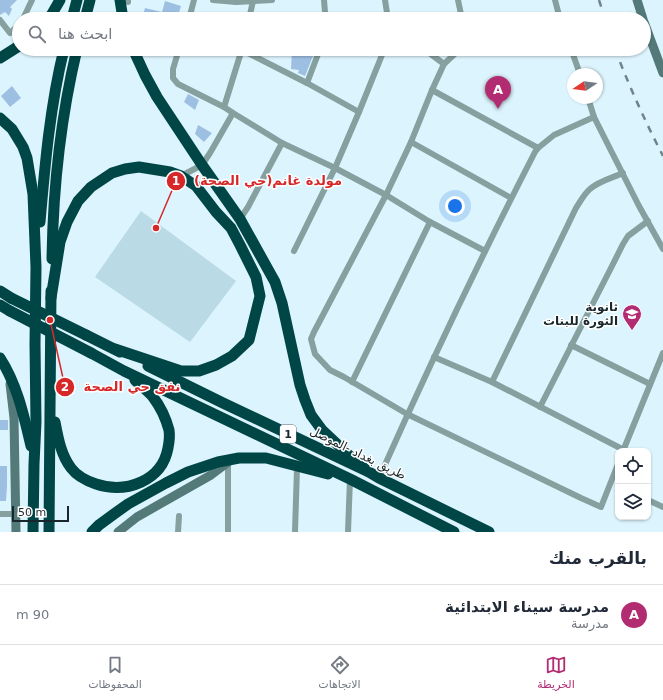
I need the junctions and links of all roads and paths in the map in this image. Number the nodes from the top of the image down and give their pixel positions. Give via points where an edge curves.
1 (32, 0) edge
2 (60, 0) edge
3 (77, 0) edge
4 (90, 0) edge
5 (194, 0) edge
6 (213, 0) edge
7 (272, 0) edge
8 (324, 0) edge
9 (385, 0) edge
10 (458, 0) edge
11 (555, 0) edge
12 (637, 0) edge
13 (125, 1) edge
14 (253, 1) junction
15 (26, 12) edge
16 (53, 12) edge
17 (74, 12) edge
18 (87, 12) edge
19 (124, 12) edge
20 (190, 12) edge
21 (251, 12) edge
22 (326, 12) edge
23 (387, 12) edge
24 (461, 12) edge
25 (558, 12) edge
26 (641, 12) edge
27 (0, 20) edge
28 (12, 31) edge
29 (651, 41) edge
30 (12, 50) edge
31 (63, 56) edge
32 (76, 56) edge
33 (136, 56) edge
34 (177, 56) edge
35 (240, 56) edge
36 (255, 56) edge
37 (317, 56) edge
38 (382, 56) edge
39 (433, 56) edge
40 (453, 56) edge
41 (574, 56) edge
42 (0, 58) edge
43 (444, 64) junction
44 (578, 68) edge
45 (663, 73) edge
46 (307, 83) junction
47 (432, 90) junction
48 (590, 104) edge
49 (224, 107) junction
50 (359, 112) junction
51 (233, 113) junction
52 (594, 117) junction
53 (0, 118) edge
54 (411, 142) junction
55 (282, 143) junction
56 (538, 148) junction
57 (202, 165) junction
58 (335, 168) junction
59 (622, 174) junction
60 (181, 176) junction
61 (386, 195) junction
62 (511, 198) junction
63 (240, 219) junction
64 (648, 221) junction
65 (430, 222) junction
66 (663, 249) edge
67 (294, 251) dead end
68 (485, 251) junction
69 (36, 267) junction
70 (0, 291) edge
71 (51, 298) junction
72 (0, 305) edge
73 (571, 345) junction
74 (114, 349) junction
75 (663, 353) edge
76 (434, 357) junction
77 (0, 358) edge
78 (124, 371) junction
79 (8, 373) junction
80 (352, 382) junction
81 (492, 382) junction
82 (51, 383) junction
83 (650, 384) junction
84 (540, 407) junction
85 (408, 414) junction
86 (620, 448) edge
87 (625, 448) edge
88 (231, 460) junction
89 (34, 464) junction
90 (297, 467) junction
91 (615, 471) edge
92 (374, 475) junction
93 (350, 479) junction
94 (611, 480) junction
95 (615, 482) edge
96 (651, 501) edge
97 (663, 507) edge
98 (0, 514) edge
99 (16, 514) junction
100 (179, 516) dead end
101 (122, 530) edge
102 (16, 532) edge
103 (33, 532) edge
104 (49, 532) edge
105 (92, 532) edge
106 (178, 532) edge
107 (228, 532) edge
108 (295, 532) edge
109 (348, 532) edge
110 (454, 532) edge
111 (489, 532) edge

1 - 15 street
2 - 16 highway
3 - 17 highway
4 - 18 highway
5 - 20 street
6 - 14 street
7 - 14 street
8 - 22 street
9 - 23 street
10 - 24 street
11 - 25 street
12 - 26 main road
13 - 19 highway
14 - 21 street
27 - 28 street via 10,33
29 - 45 main road
30 - 42 highway
31 - 69 highway via 47,146
32 - 71 highway via 57,173 52,234
33 - 57 highway via 157,97
34 - 49 street via 173,78 178,84
35 - 49 street
36 - 46 street
37 - 46 street
38 - 50 street
39 - 43 street
40 - 43 street
41 - 44 street
43 - 47 street
46 - 50 street
47 - 54 street
47 - 56 street
48 - 52 street
49 - 51 street
50 - 58 street
51 - 55 street
51 - 57 street
52 - 56 street via 554,135
52 - 59 street
53 - 69 highway via 12,129 27,158 33,194
54 - 61 street
54 - 62 street
55 - 58 street
55 - 63 street
56 - 62 street
57 - 60 street
57 - 63 highway
58 - 61 street
58 - 67 street
59 - 64 street
59 - 81 street via 589,189 576,208
60 - 71 highway via 139,167 112,173 91,187 78,201 67,222 60,242
60 - 74 highway via 196,186 230,228 256,277 260,296 249,340 232,356 199,371 181,371
61 - 65 street
61 - 80 street via 311,339 315,354 330,370
62 - 68 street
63 - 92 highway via 275,282 300,385 311,415 322,430
64 - 66 street
64 - 73 street via 628,236 623,244
65 - 68 street
65 - 80 street
68 - 76 street
69 - 89 highway
70 - 74 highway, طريق بغداد -الموصل / 1, bridge
71 - 82 highway
72 - 78 highway, bridge
73 - 83 street
73 - 84 street
74 - 92 highway, طريق بغداد -الموصل / 1
75 - 83 street
76 - 81 street
76 - 85 street
77 - 79 highway
78 - 82 highway via 144,388 159,406 169,431 170,441 168,452 159,470 140,484 129,487 102,486 90,482 71,468 58,440
78 - 93 highway
79 - 89 highway via 21,407
79 - 99 main road via 14,418
80 - 85 street
81 - 84 street
82 - 104 highway
83 - 87 street
84 - 86 street
85 - 92 street
85 - 94 street via 601,507
88 - 90 highway via 266,458
88 - 101 main road via 212,475 137,517
88 - 105 highway via 188,472 166,483 128,504
88 - 107 street
89 - 103 highway
90 - 93 highway
90 - 108 street
91 - 94 street
92 - 111 highway, طريق بغداد -الموصل / 1
93 - 109 street
93 - 110 highway
94 - 95 street
96 - 97 street
98 - 99 street
99 - 102 main road
100 - 106 street

